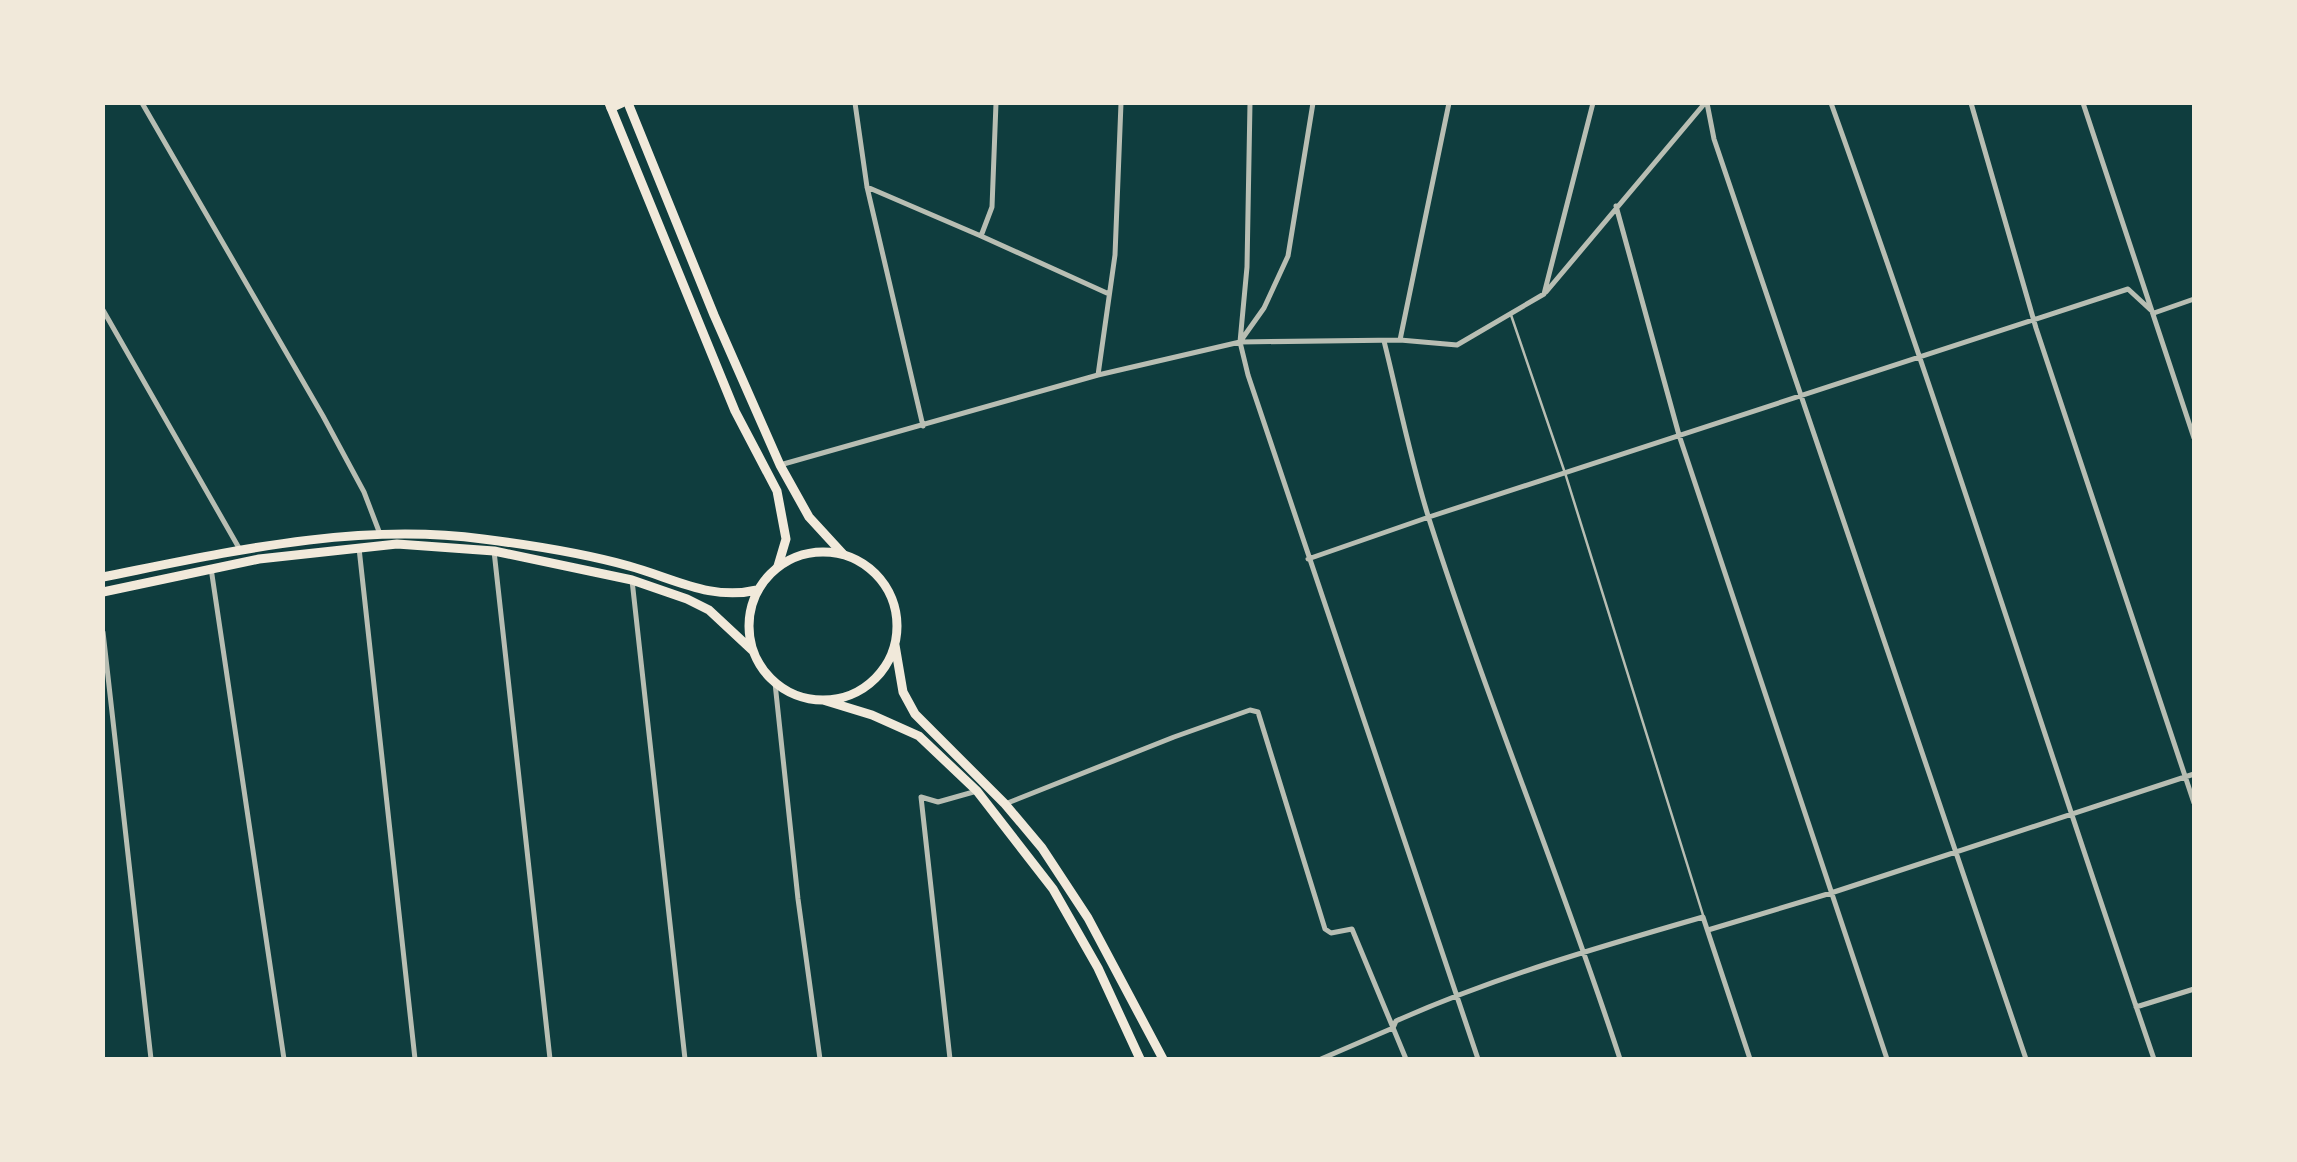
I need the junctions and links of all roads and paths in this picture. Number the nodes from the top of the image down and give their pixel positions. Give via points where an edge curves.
1 (142, 103) edge
2 (622, 103) edge
3 (628, 103) edge
4 (855, 103) edge
5 (996, 103) edge
6 (1121, 103) edge
7 (1250, 103) edge
8 (1314, 103) edge
9 (1450, 103) edge
10 (1592, 103) edge
11 (1706, 103) edge
12 (1831, 103) edge
13 (1971, 103) edge
14 (2083, 103) edge
15 (610, 106) edge
16 (867, 187) junction
17 (1616, 206) junction
18 (981, 236) junction
19 (1109, 294) junction
20 (1544, 294) junction
21 (2194, 299) edge
22 (103, 310) edge
23 (2154, 313) junction
24 (1511, 315) junction
25 (2034, 320) junction
26 (1400, 340) junction
27 (1384, 341) junction
28 (1240, 342) junction
29 (1922, 356) junction
30 (1098, 375) junction
31 (1804, 395) junction
32 (923, 426) junction
33 (1679, 435) junction
34 (2194, 438) edge
35 (780, 466) junction
36 (1564, 472) junction
37 (1429, 517) junction
38 (380, 534) junction
39 (239, 548) junction
40 (359, 548) junction
41 (494, 551) junction
42 (843, 554) junction
43 (1308, 559) junction
44 (778, 566) junction
45 (211, 568) junction
46 (103, 577) edge
47 (632, 580) junction
48 (757, 590) junction
49 (103, 592) edge
50 (103, 632) edge
51 (895, 645) junction
52 (753, 651) junction
53 (775, 683) junction
54 (823, 700) junction
55 (2194, 774) edge
56 (2185, 778) junction
57 (977, 791) junction
58 (2194, 803) edge
59 (1005, 804) junction
60 (2071, 816) junction
61 (1956, 853) junction
62 (1831, 893) junction
63 (1703, 918) junction
64 (1707, 930) junction
65 (1585, 951) junction
66 (2194, 989) edge
67 (1456, 995) junction
68 (2136, 1007) junction
69 (1393, 1028) junction
70 (151, 1059) edge
71 (284, 1059) edge
72 (415, 1059) edge
73 (550, 1059) edge
74 (685, 1059) edge
75 (820, 1059) edge
76 (950, 1059) edge
77 (1140, 1059) edge
78 (1163, 1059) edge
79 (1321, 1059) edge
80 (1406, 1059) edge
81 (1478, 1059) edge
82 (1620, 1059) edge
83 (1750, 1059) edge
84 (1887, 1059) edge
85 (2026, 1059) edge
86 (2154, 1059) edge

1 - 38 street via 323,416
2 - 15 main road
3 - 35 main road
4 - 16 street
5 - 18 street via 992,207
6 - 19 street
7 - 28 street via 1247,267
8 - 28 street via 1288,256 1264,308
9 - 26 street
10 - 20 street
11 - 17 street
11 - 31 street via 1714,139
12 - 29 street
13 - 25 street
14 - 23 street
15 - 44 main road via 735,411 777,491 786,539
16 - 18 street
16 - 32 street
17 - 20 street
17 - 33 street
18 - 19 street
19 - 30 street
20 - 24 street
21 - 23 street
22 - 39 street
23 - 25 street via 2128,289
23 - 34 street
24 - 26 street via 1457,345
24 - 36 lane
25 - 29 street
25 - 56 street
26 - 27 street
27 - 28 street
27 - 37 street
28 - 30 street
28 - 43 street
29 - 31 street
29 - 60 street
30 - 32 street
31 - 33 street
31 - 61 street
32 - 35 street
33 - 36 street
33 - 62 street
35 - 42 main road via 810,517
36 - 37 street
36 - 63 lane
37 - 43 street
37 - 65 street
38 - 39 main road
38 - 48 main road via 482,539 629,566 719,594
39 - 46 main road
40 - 41 main road via 397,544
40 - 45 main road
40 - 72 street
41 - 47 main road
41 - 73 street
42 - 44 main road via 798,555
42 - 51 main road via 864,564 887,589 897,622
43 - 67 street
44 - 48 main road
45 - 49 main road
45 - 71 street
47 - 52 main road via 709,610
47 - 74 street
48 - 52 main road via 749,620
50 - 70 street
51 - 54 main road via 885,667 868,685 847,696
51 - 59 main road via 903,692 915,714
52 - 53 main road
53 - 54 main road via 798,696
53 - 75 street
54 - 57 main road via 919,736
55 - 56 street
56 - 58 street
56 - 60 street
57 - 76 street via 938,802 921,797
57 - 77 main road via 1053,889 1098,968
59 - 69 street via 1174,737 1251,710 1258,712 1325,929 1331,933 1352,929
59 - 78 main road via 1042,848 1088,918
60 - 61 street
60 - 68 street
61 - 62 street
61 - 85 street
62 - 64 street
62 - 84 street
63 - 64 street
63 - 65 street
64 - 83 street
65 - 67 street
65 - 82 street
66 - 68 street
67 - 69 street via 1396,1021
67 - 81 street
68 - 86 street
69 - 79 street
69 - 80 street

